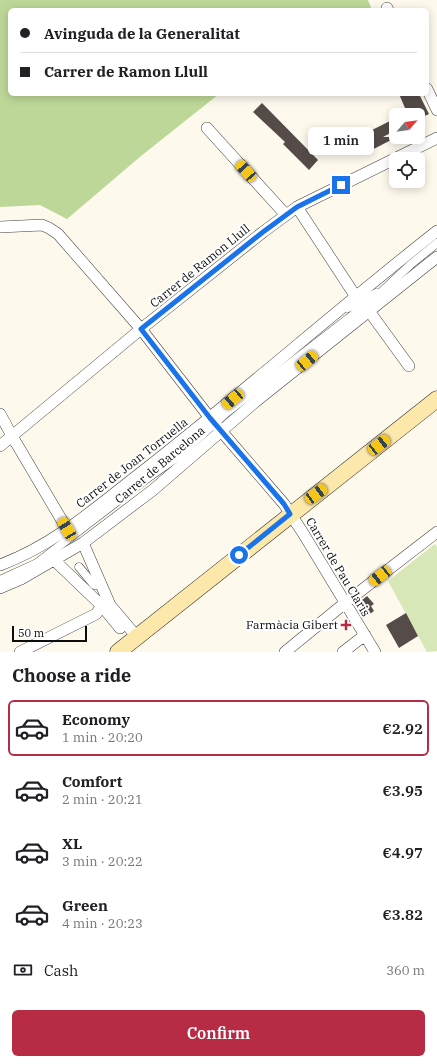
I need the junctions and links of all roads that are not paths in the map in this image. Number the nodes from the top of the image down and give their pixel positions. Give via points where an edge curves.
1 (429, 93) edge
2 (437, 110) edge
3 (207, 128) dead end
4 (437, 138) edge
5 (297, 207) junction
6 (286, 215) junction
7 (0, 227) edge
8 (437, 231) edge
9 (437, 244) edge
10 (437, 257) edge
11 (391, 284) junction
12 (354, 295) junction
13 (347, 308) dead end
14 (369, 311) junction
15 (141, 329) junction
16 (283, 363) junction
17 (410, 366) dead end
18 (437, 399) edge
19 (0, 414) edge
20 (215, 424) junction
21 (12, 436) junction
22 (0, 446) edge
23 (290, 514) junction
24 (67, 529) junction
25 (437, 532) edge
26 (83, 543) junction
27 (63, 549) junction
28 (54, 560) junction
29 (0, 565) edge
30 (82, 572) dead end
31 (0, 580) edge
32 (101, 585) junction
33 (0, 588) edge
34 (345, 603) junction
35 (101, 605) junction
36 (120, 628) dead end
37 (365, 635) junction
38 (137, 637) junction
39 (20, 652) edge
40 (118, 652) edge
41 (285, 652) edge
42 (343, 652) edge
43 (375, 652) edge

1 - 2 street
3 - 6 street
4 - 5 street, Carrer de Ramon Llull
5 - 6 street, Carrer de Ramon Llull
5 - 12 street
6 - 15 street, Carrer de Ramon Llull
7 - 15 street, Carrer de Pau Claris via 42,226 58,234
8 - 12 street, Carrer de Joan Torruella
9 - 11 street
10 - 14 street, Carrer de Barcelona
11 - 13 street
11 - 16 street via 295,363
12 - 16 street, Carrer de Joan Torruella
14 - 17 street
14 - 20 street, Carrer de Barcelona
15 - 20 street, Carrer de Pau Claris
15 - 21 street, Carrer de Ramon Llull
16 - 20 street, Carrer de Joan Torruella
18 - 23 main road
19 - 21 street
20 - 23 street, Carrer de Pau Claris
20 - 24 street, Carrer de Joan Torruella
20 - 26 street, Carrer de Barcelona via 153,490
20 - 27 street via 160,472
21 - 22 street, Carrer de Ramon Llull
21 - 24 street
23 - 34 street, Carrer de Pau Claris
23 - 38 main road
24 - 29 street, Carrer de Joan Torruella via 42,545
25 - 34 street
26 - 27 street, Carrer de Barcelona
26 - 32 street
27 - 28 street, Carrer de Barcelona
27 - 31 street
28 - 33 street, Carrer de Barcelona
28 - 35 street
30 - 32 street via 94,585
32 - 38 street via 110,605
34 - 37 street, Carrer de Pau Claris
34 - 41 street
35 - 36 street
35 - 39 street via 96,614
37 - 42 street
37 - 43 street, Carrer de Pau Claris
38 - 40 main road

